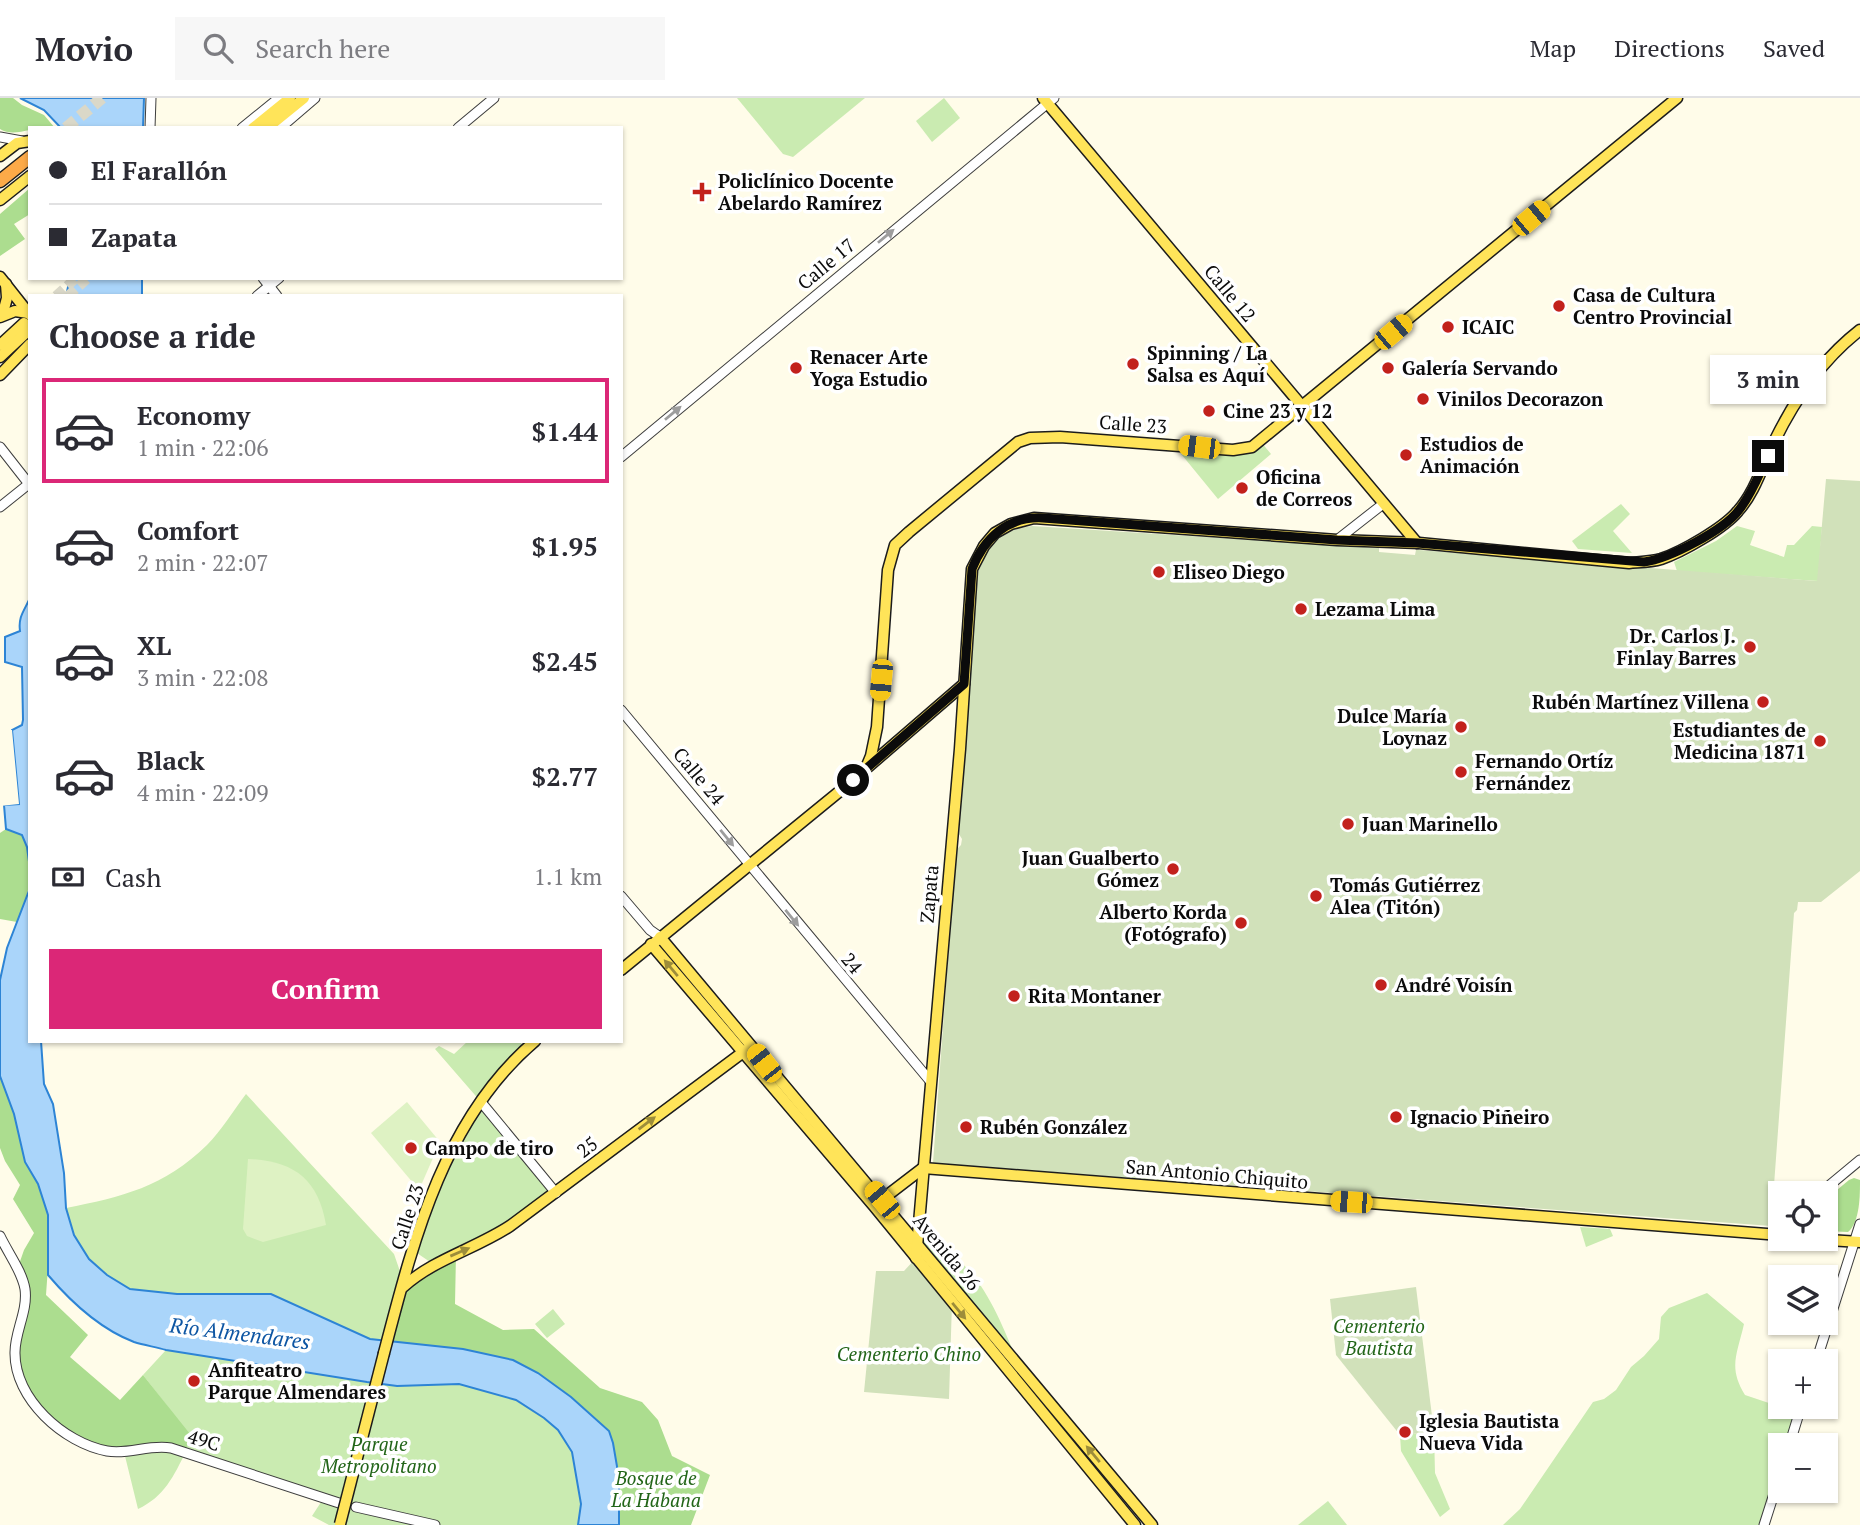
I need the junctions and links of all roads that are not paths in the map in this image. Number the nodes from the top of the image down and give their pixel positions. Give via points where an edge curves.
1 (279, 98) edge
2 (290, 98) edge
3 (304, 98) edge
4 (315, 98) edge
5 (494, 98) edge
6 (1677, 98) edge
7 (152, 100) edge
8 (1048, 100) edge
9 (150, 126) edge
10 (244, 126) edge
11 (255, 126) edge
12 (269, 126) edge
13 (282, 126) edge
14 (460, 126) edge
15 (0, 137) edge
16 (28, 147) edge
17 (2, 151) edge
18 (0, 171) edge
19 (28, 178) edge
20 (0, 181) edge
21 (0, 200) edge
22 (3, 281) edge
23 (14, 295) junction
24 (1, 313) edge
25 (28, 320) edge
26 (1860, 330) edge
27 (0, 345) edge
28 (28, 346) edge
29 (0, 357) edge
30 (0, 375) edge
31 (1303, 407) junction
32 (0, 447) edge
33 (623, 455) edge
34 (13, 463) junction
35 (28, 481) edge
36 (28, 485) edge
37 (12, 497) junction
38 (1383, 504) junction
39 (0, 507) edge
40 (1400, 525) junction
41 (1337, 540) junction
42 (1400, 542) junction
43 (1417, 543) junction
44 (964, 684) junction
45 (623, 712) edge
46 (866, 768) junction
47 (749, 865) junction
48 (623, 898) edge
49 (656, 941) junction
50 (623, 968) edge
51 (689, 989) junction
52 (709, 997) junction
53 (533, 1043) edge
54 (747, 1050) junction
55 (930, 1082) junction
56 (481, 1102) junction
57 (1860, 1160) edge
58 (923, 1168) junction
59 (1848, 1170) junction
60 (1859, 1174) edge
61 (1835, 1181) edge
62 (556, 1193) junction
63 (878, 1203) junction
64 (1860, 1224) edge
65 (1768, 1234) edge
66 (0, 1236) edge
67 (1838, 1241) edge
68 (916, 1242) junction
69 (1858, 1242) edge
70 (916, 1258) junction
71 (403, 1287) junction
72 (1820, 1349) edge
73 (338, 1503) dead end
74 (1771, 1503) edge
75 (356, 1507) dead end
76 (340, 1524) edge
77 (435, 1525) edge
78 (1135, 1525) edge
79 (1152, 1525) edge
80 (1764, 1525) edge

1 - 10 street
2 - 11 main road
3 - 12 main road
4 - 13 street
5 - 14 street
6 - 31 main road, Calle 23
7 - 9 street
8 - 31 main road, Calle 12
33 -> 8 street, Calle 17
15 - 16 street
16 - 17 main road
16 - 18 highway
16 - 20 highway
19 - 21 main road
22 - 23 main road
22 - 24 main road via 7,298
23 - 24 main road
23 - 25 main road
24 - 25 main road via 15,311
25 - 27 main road
25 - 29 main road
26 - 43 main road, Zapata via 1811,383 1737,514 1669,556 1629,562
28 - 30 main road
31 - 38 main road, Calle 12
31 - 46 main road, Calle 23 via 1261,442 1239,450 1030,438 1018,442 909,532 895,545 888,570 877,727
32 - 34 street
34 - 35 street
34 - 37 street via 17,483
36 - 37 street
37 - 39 street
38 - 40 main road, Calle 12
38 - 41 street
40 - 42 main road
40 - 43 main road, Calle 12
41 - 42 main road, Zapata
41 - 44 main road, Zapata via 1034,517 1011,524 993,535 972,569
42 - 43 main road, Zapata
44 - 46 main road
44 - 55 main road, Zapata
45 -> 47 street, Calle 24
46 - 47 main road
47 - 49 main road
47 -> 55 street, 24
48 - 49 street
49 - 50 main road
51 -> 49 main road
49 - 52 main road, Avenida 26
51 - 52 main road
51 - 54 main road via 722,1029
52 - 54 main road, Avenida 26
53 - 56 main road, Calle 23
62 -> 54 main road, 25
54 - 63 main road, Avenida 26
55 - 58 main road, Zapata
56 - 62 street
56 - 71 main road, Calle 23 via 434,1187
57 - 59 street
58 - 63 main road
58 - 65 main road, San Antonio Chiquito
58 - 68 main road, Zapata
59 - 60 street
59 - 61 street
71 -> 62 main road, 25 via 431,1265 499,1233
63 - 68 main road, Avenida 26
63 - 70 main road, Avenida 26
64 - 69 street
66 - 73 street, 49C via 25,1290 15,1350 22,1382 37,1408 60,1427 97,1448 118,1452 171,1448
67 - 69 main road
68 - 70 main road, Zapata
79 -> 68 main road, Avenida 26
69 - 72 street
70 -> 78 main road, Avenida 26
71 - 76 main road, Calle 23, bridge
74 - 80 street
75 - 77 street

